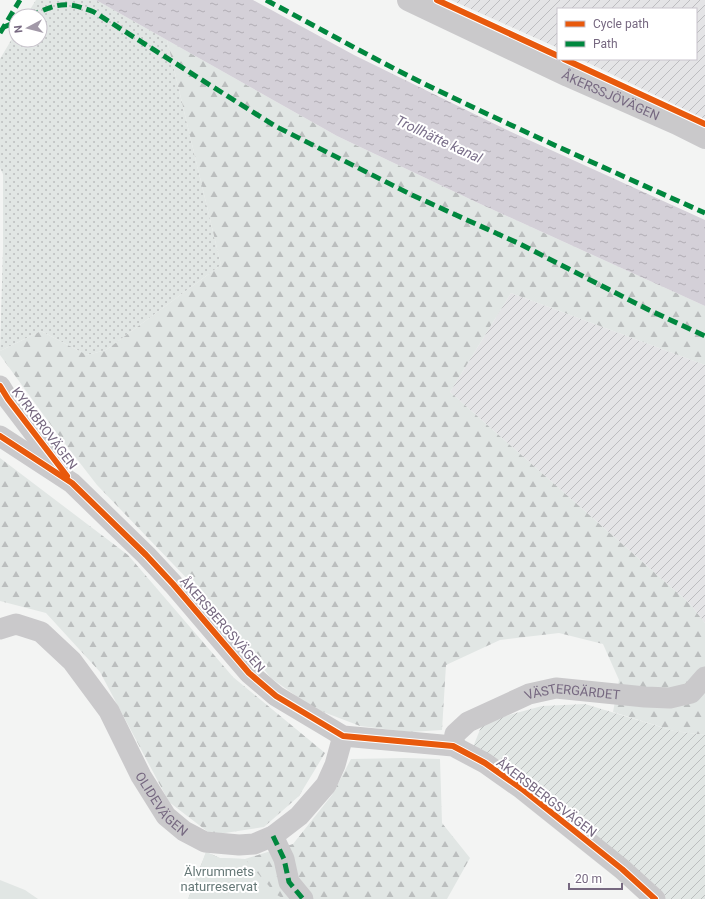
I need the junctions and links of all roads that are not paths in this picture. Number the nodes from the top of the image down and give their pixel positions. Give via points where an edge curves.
1 (408, 0) edge
2 (705, 138) edge
3 (0, 386) edge
4 (0, 436) edge
5 (72, 483) junction
6 (0, 629) edge
7 (705, 677) edge
8 (342, 736) junction
9 (453, 746) junction
10 (273, 836) junction
11 (303, 899) edge
12 (655, 899) edge

1 - 2 street, ÅKERSSJÖVÄGEN
3 - 5 street, KYRKBROVÄGEN
4 - 5 street, ÅKERSBERGSVÄGEN
5 - 8 street, ÅKERSBERGSVÄGEN via 146,555 250,673 276,696
6 - 10 street, OLIDEVÄGEN via 16,624 41,632 72,661 109,711 141,776 166,816 184,831 205,842 239,845 254,844
7 - 9 street, VÄSTERGÄRDET via 691,693 670,698 556,688 529,694 468,722 455,734
8 - 9 street, ÅKERSBERGSVÄGEN
8 - 10 street, OLIDEVÄGEN via 335,766 326,784 299,816
9 - 12 street, ÅKERSBERGSVÄGEN via 485,763 522,789 622,869
10 - 11 street via 284,859 289,882

